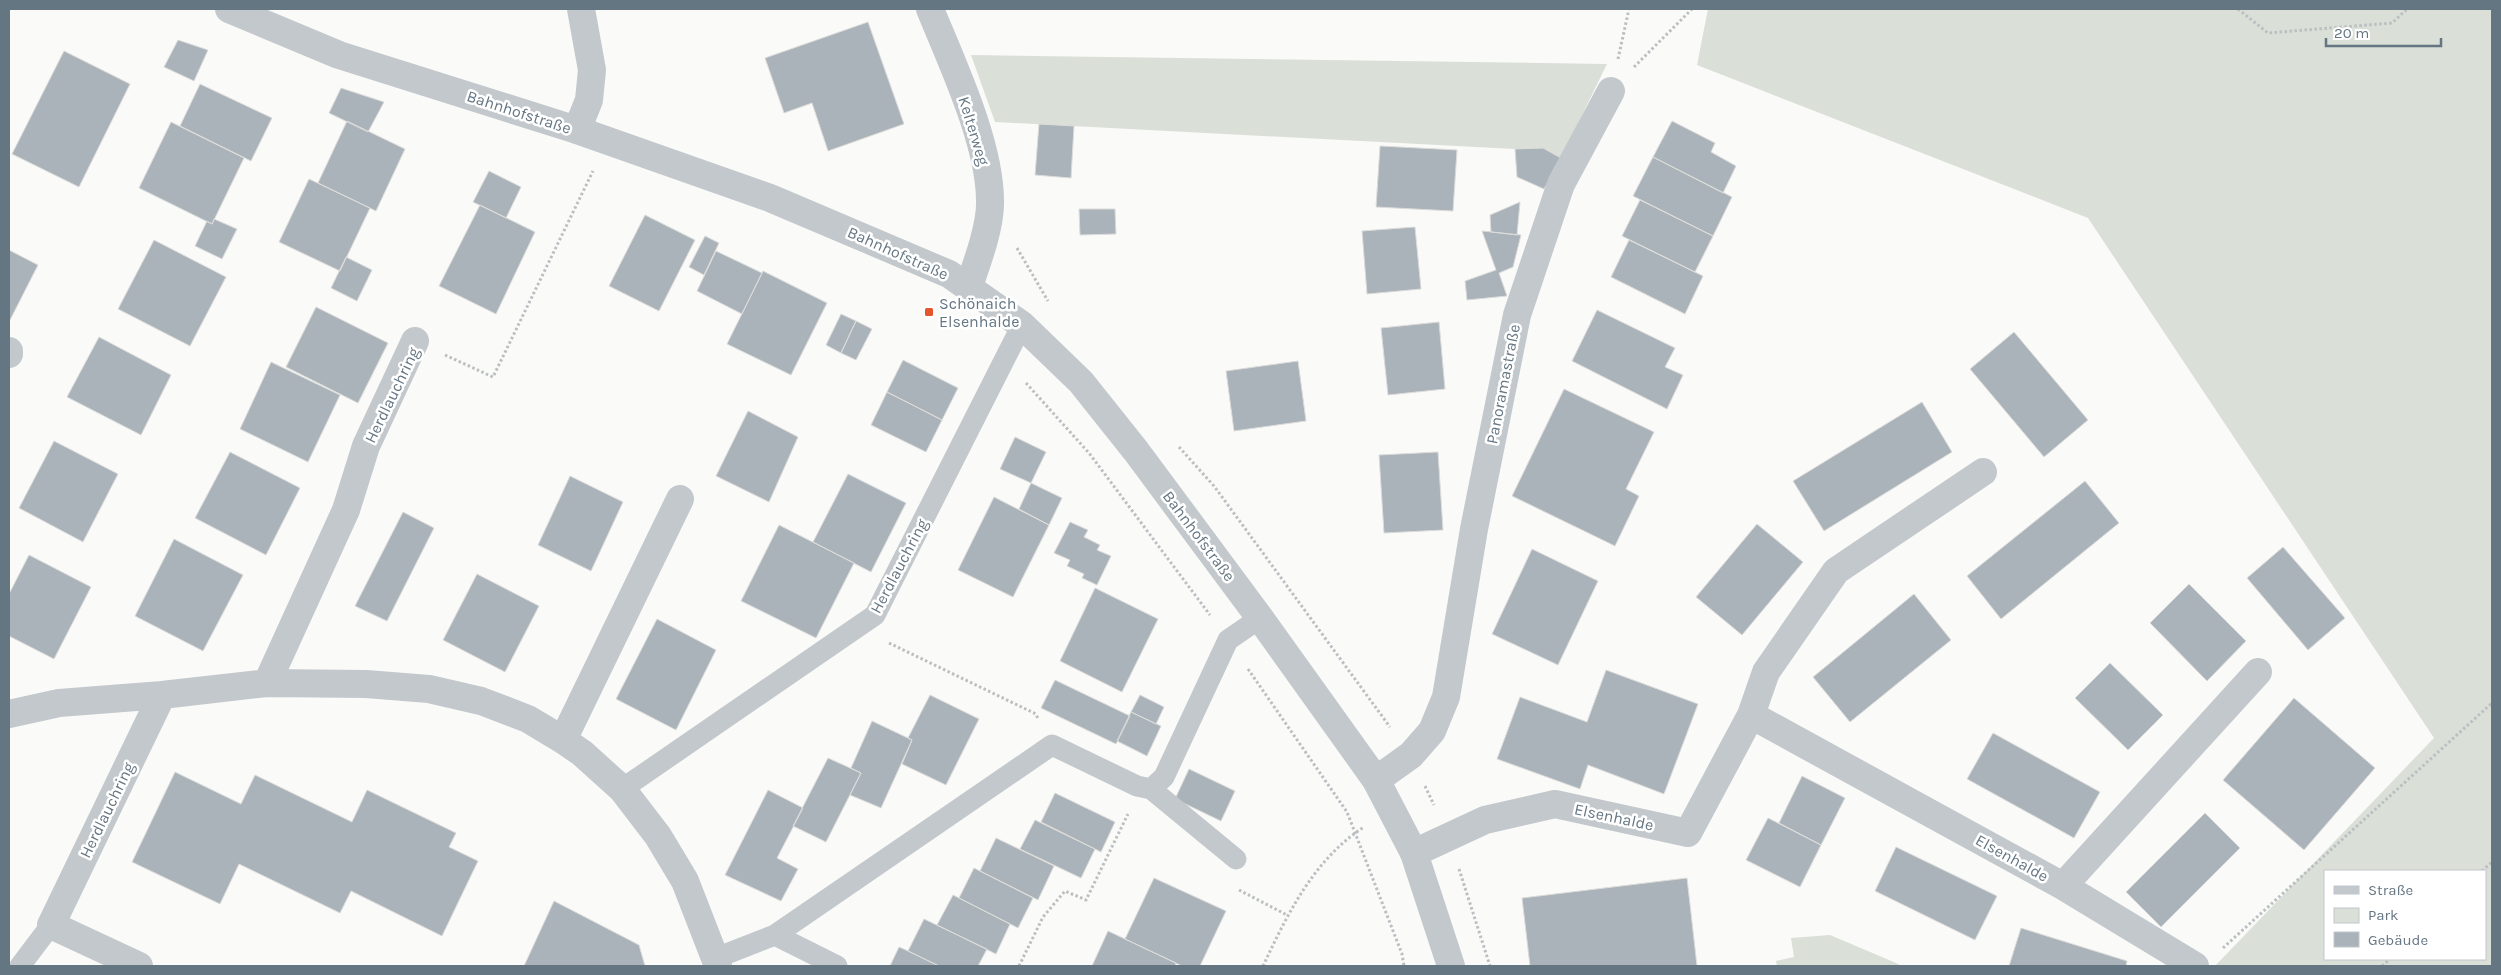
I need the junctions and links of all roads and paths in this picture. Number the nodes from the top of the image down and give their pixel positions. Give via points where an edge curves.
1 (229, 9) edge
2 (581, 9) edge
3 (930, 9) edge
4 (1629, 9) edge
5 (1692, 9) edge
6 (2238, 9) edge
7 (2408, 9) edge
8 (1611, 91) junction
9 (577, 130) junction
10 (608, 140) junction
11 (969, 286) junction
12 (1022, 325) junction
13 (415, 341) joint
14 (1983, 472) dead end
15 (680, 499) dead end
16 (1260, 618) junction
17 (859, 628) junction
18 (2258, 672) dead end
19 (267, 683) junction
20 (162, 695) junction
21 (2492, 703) edge
22 (9, 714) edge
23 (1751, 715) junction
24 (563, 740) junction
25 (1052, 746) junction
26 (1376, 780) junction
27 (1146, 788) junction
28 (622, 789) junction
29 (1393, 809) junction
30 (1414, 852) junction
31 (1236, 859) dead end
32 (2063, 886) junction
33 (1241, 891) dead end
34 (1287, 915) junction
35 (51, 925) junction
36 (775, 936) junction
37 (2206, 960) edge
38 (717, 962) edge
39 (20, 966) edge
40 (139, 966) edge
41 (837, 966) edge
42 (1020, 966) edge
43 (1263, 966) edge
44 (1451, 966) edge

1 - 9 street, Bahnhofstraße via 339,55
2 - 9 street via 592,70 589,100
3 - 11 street, Kelterweg via 983,150 990,202 981,251
4 - 8 path
5 - 8 path
6 - 7 path via 2268,33 2392,23
8 - 26 street, Panoramastraße via 1561,184 1517,315 1474,529 1446,697 1432,730 1411,755
9 - 10 street, Bahnhofstraße
10 - 11 street, Bahnhofstraße via 770,198 949,274
10 - 13 path, Herdlauchring via 492,377
11 - 12 street, Bahnhofstraße
12 - 16 street, Bahnhofstraße via 1081,382 1136,450
12 - 17 lane, Herdlauchring via 875,615
13 - 19 street, Herdlauchring via 366,446 346,510
14 - 23 street, Elsenhalde via 1836,571 1766,672
15 - 24 street
16 - 26 street, Bahnhofstraße
16 - 27 lane via 1228,640 1164,777
17 - 25 path via 1036,714
17 - 28 lane, Herdlauchring
18 - 32 street, Elsenhalde
19 - 20 street
19 - 24 street via 366,684 429,689 481,701 528,719
20 - 22 street via 59,703
20 - 35 street, Herdlauchring
21 - 37 path
23 - 30 street, Elsenhalde via 1688,833 1555,804 1485,820
23 - 32 street, Elsenhalde
24 - 28 street
25 - 27 lane
25 - 36 lane
26 - 29 street, Bahnhofstraße
27 - 31 lane
27 - 42 path via 1086,900 1065,891 1043,917
28 - 38 street via 658,836 685,881
29 - 30 street, Bahnhofstraße
29 - 34 path via 1356,832 1324,861
30 - 44 street, Bahnhofstraße
32 - 37 street, Elsenhalde
33 - 34 path
34 - 43 path
35 - 39 lane, Herdlauchring
35 - 40 street
36 - 38 lane
36 - 41 lane

